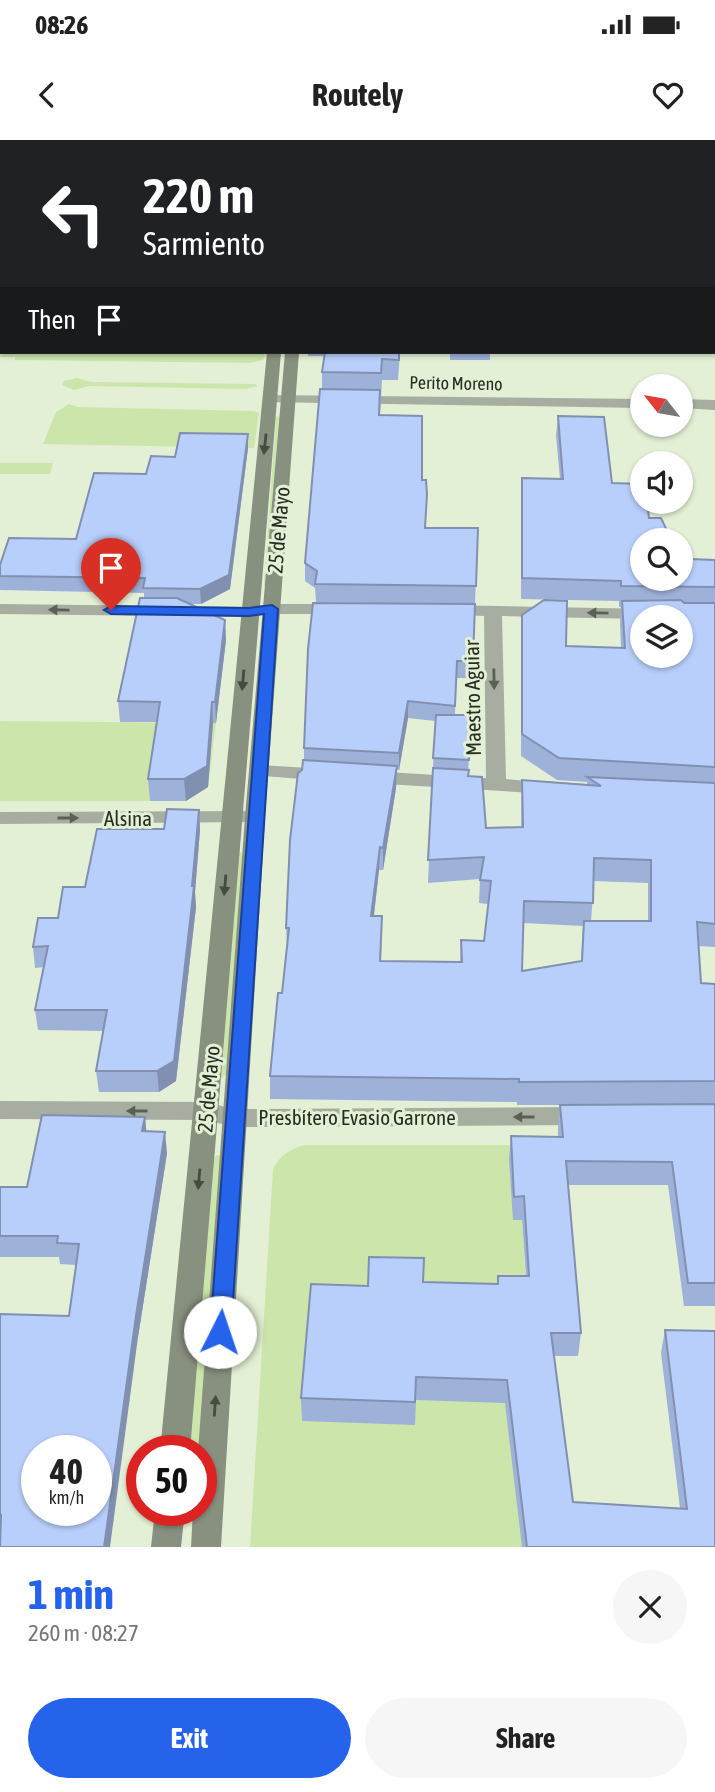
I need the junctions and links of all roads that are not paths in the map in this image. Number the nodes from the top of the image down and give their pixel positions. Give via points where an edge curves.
1 (274, 354) edge
2 (292, 354) edge
3 (270, 399) junction
4 (289, 400) junction
5 (630, 404) edge
6 (693, 404) edge
7 (715, 405) edge
8 (0, 609) edge
9 (272, 609) junction
10 (355, 609) edge
11 (424, 610) edge
12 (494, 610) junction
13 (249, 612) junction
14 (630, 614) edge
15 (259, 771) junction
16 (496, 785) junction
17 (564, 789) edge
18 (231, 817) junction
19 (255, 817) junction
20 (0, 818) edge
21 (0, 1110) edge
22 (206, 1111) junction
23 (605, 1116) edge
24 (234, 1118) junction
25 (176, 1435) edge
26 (168, 1526) edge
27 (166, 1547) edge
28 (206, 1547) edge

1 - 3 main road, 25 de Mayo
2 - 4 main road, 25 de Mayo
3 - 4 street, Perito Moreno
3 -> 13 main road, 25 de Mayo
4 - 5 street, Perito Moreno
4 - 9 main road, 25 de Mayo
6 - 7 street
13 -> 8 street
9 - 10 street
9 - 13 street
9 - 15 main road, 25 de Mayo
11 - 12 street
14 -> 12 street
12 -> 16 street, Maestro Aguiar
13 -> 18 main road, 25 de Mayo
15 - 16 street
15 - 19 main road, 25 de Mayo
16 - 17 street
18 - 19 street, Alsina
20 -> 18 street, Alsina
18 -> 22 main road, 25 de Mayo
19 - 24 main road, 25 de Mayo
22 -> 21 street, Presbítero Evasio Garrone
22 - 24 street, Presbítero Evasio Garrone
22 -> 25 main road, 25 de Mayo
23 -> 24 street, Presbítero Evasio Garrone
28 -> 24 main road, 25 de Mayo
26 - 27 main road

